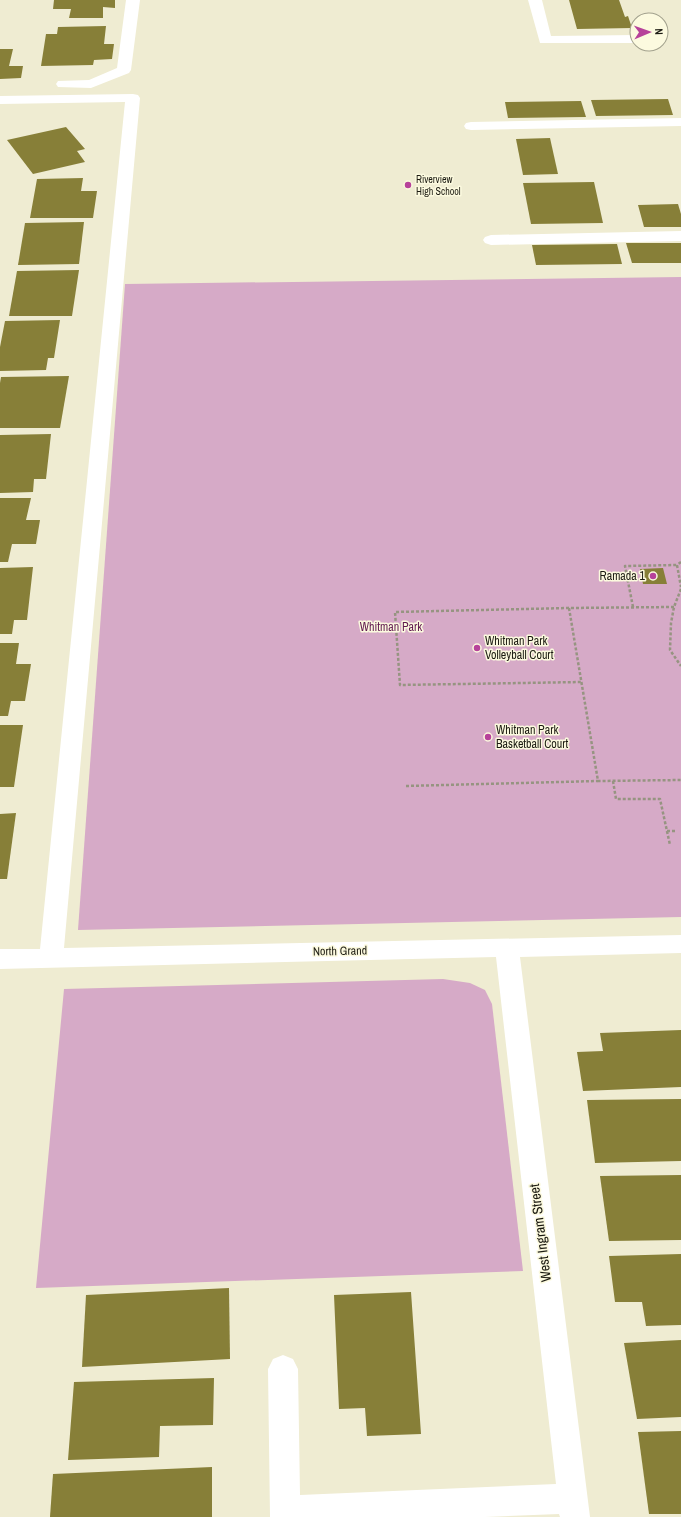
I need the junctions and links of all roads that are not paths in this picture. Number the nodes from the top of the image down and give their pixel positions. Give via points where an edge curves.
1 (133, 0) edge
2 (535, 0) edge
3 (629, 39) edge
4 (53, 84) dead end
5 (0, 100) edge
6 (681, 122) edge
7 (471, 126) dead end
8 (681, 236) edge
9 (491, 240) dead end
10 (681, 944) edge
11 (507, 948) junction
12 (51, 958) junction
13 (0, 959) edge
14 (283, 1369) dead end
15 (574, 1507) edge
16 (285, 1514) edge

1 - 4 street via 124,70 91,84
2 - 3 street via 545,40
5 - 12 street via 133,98
6 - 7 street
8 - 9 street
10 - 11 street, North Grand
11 - 12 street, North Grand
11 - 15 street, West Ingram Street
12 - 13 street, North Grand
14 - 16 street
15 - 16 street

